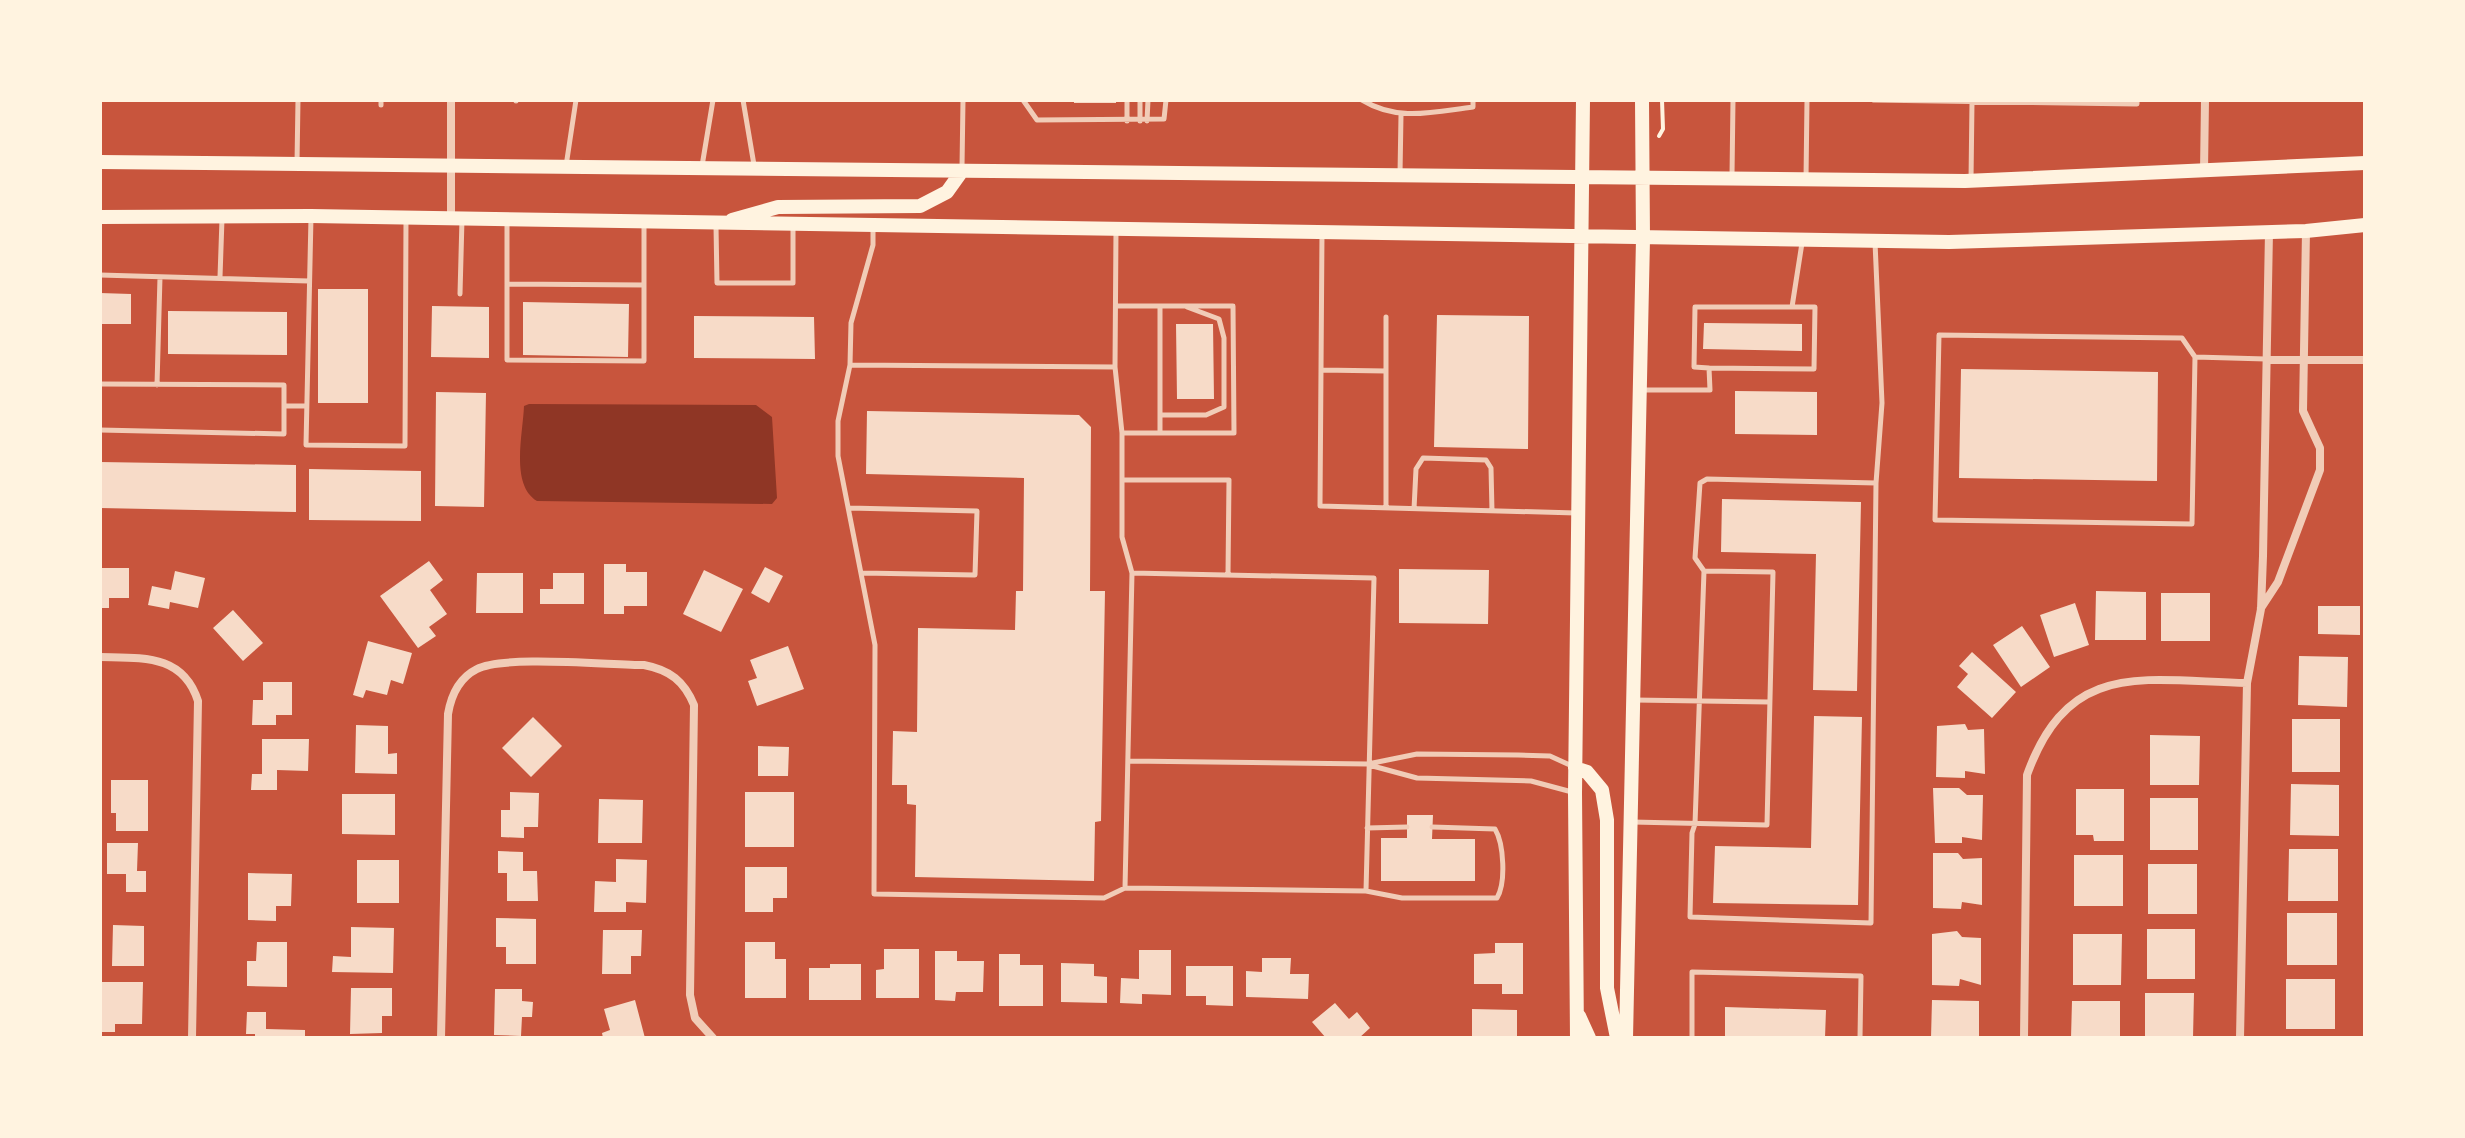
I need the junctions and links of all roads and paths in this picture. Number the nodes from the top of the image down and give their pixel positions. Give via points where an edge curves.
1 (298, 100) edge
2 (451, 100) edge
3 (576, 100) edge
4 (713, 100) edge
5 (743, 100) edge
6 (963, 100) edge
7 (1023, 100) edge
8 (1127, 100) edge
9 (1140, 100) edge
10 (1148, 100) edge
11 (1166, 100) edge
12 (1362, 100) edge
13 (1381, 100) edge
14 (1473, 100) edge
15 (1583, 100) edge
16 (1642, 100) edge
17 (1733, 100) edge
18 (1807, 100) edge
19 (1873, 100) edge
20 (2137, 100) edge
21 (2205, 100) edge
22 (1972, 101) edge
23 (1370, 102) edge
24 (1381, 111) junction
25 (1401, 115) junction
26 (1127, 121) junction
27 (1143, 121) junction
28 (100, 162) edge
29 (2365, 163) edge
30 (297, 165) junction
31 (451, 167) junction
32 (565, 168) junction
33 (702, 169) junction
34 (755, 170) junction
35 (962, 171) junction
36 (2204, 171) junction
37 (1400, 175) junction
38 (1582, 176) junction
39 (1643, 180) junction
40 (1732, 180) junction
41 (1806, 180) junction
42 (1971, 181) junction
43 (311, 216) junction
44 (100, 217) edge
45 (222, 217) junction
46 (406, 218) junction
47 (457, 218) junction
48 (507, 220) junction
49 (644, 223) junction
50 (716, 224) junction
51 (793, 225) junction
52 (2365, 225) edge
53 (873, 226) junction
54 (1116, 230) junction
55 (2306, 231) junction
56 (1322, 232) junction
57 (2269, 232) junction
58 (1582, 236) junction
59 (1643, 239) junction
60 (1803, 239) junction
61 (1875, 241) junction
62 (100, 275) edge
63 (160, 277) junction
64 (220, 277) junction
65 (309, 281) junction
66 (507, 284) junction
67 (644, 285) junction
68 (460, 294) dead end
69 (1116, 306) junction
70 (1160, 306) junction
71 (1185, 306) junction
72 (1792, 307) junction
73 (1386, 317) dead end
74 (2195, 357) junction
75 (2303, 359) junction
76 (2268, 360) junction
77 (2365, 360) edge
78 (850, 365) junction
79 (1115, 367) junction
80 (1709, 368) junction
81 (1321, 370) junction
82 (1386, 371) junction
83 (100, 384) edge
84 (157, 385) junction
85 (1640, 390) junction
86 (284, 406) junction
87 (305, 406) junction
88 (1160, 415) junction
89 (100, 430) edge
90 (1122, 433) junction
91 (1160, 433) junction
92 (1122, 480) junction
93 (1876, 483) junction
94 (849, 508) junction
95 (1386, 508) junction
96 (1414, 509) junction
97 (1492, 511) junction
98 (1578, 513) junction
99 (1704, 571) junction
100 (862, 573) junction
101 (1132, 573) junction
102 (1228, 574) junction
103 (2261, 609) junction
104 (100, 657) edge
105 (2247, 683) junction
106 (1633, 700) junction
107 (1699, 701) junction
108 (1769, 702) junction
109 (1128, 761) junction
110 (1368, 764) junction
111 (1575, 768) junction
112 (1575, 793) junction
113 (1631, 822) junction
114 (1695, 824) junction
115 (1407, 827) dead end
116 (1432, 827) dead end
117 (1367, 828) junction
118 (1125, 888) junction
119 (1366, 891) junction
120 (1577, 1013) junction
121 (192, 1038) edge
122 (441, 1038) edge
123 (713, 1038) edge
124 (1577, 1038) edge
125 (1589, 1038) edge
126 (1617, 1038) edge
127 (1626, 1038) edge
128 (1692, 1038) edge
129 (1860, 1038) edge
130 (2024, 1038) edge
131 (2240, 1038) edge

1 - 30 lane
2 - 31 street
3 - 32 lane
4 - 33 lane
5 - 34 lane
6 - 35 lane
7 - 26 lane via 1037,120
8 - 26 lane
9 - 27 lane
10 - 27 lane
11 - 27 lane via 1164,119
12 - 23 lane
13 - 24 lane
14 - 25 lane via 1473,107
15 - 38 main road
16 - 39 main road
17 - 40 lane
18 - 41 lane
19 - 22 lane
20 - 22 lane
21 - 36 street
22 - 42 lane
23 - 24 lane
24 - 25 lane
25 - 37 lane
26 - 27 lane
28 - 30 main road
29 - 36 main road
30 - 31 main road
31 - 32 main road
31 - 47 street
32 - 33 main road
33 - 34 main road
34 - 35 main road
35 - 37 main road
35 - 50 main road via 947,192 920,206 778,207
36 - 42 main road
37 - 38 main road
38 - 39 main road
38 - 58 main road
39 - 40 main road
39 - 59 main road
40 - 41 main road
41 - 42 main road
43 - 45 main road
43 - 46 main road
43 - 65 lane
44 - 45 main road
45 - 64 lane
46 - 47 main road
46 - 87 lane via 405,446 306,445
47 - 48 main road
47 - 68 lane
48 - 49 main road
48 - 66 lane
49 - 50 main road
49 - 67 lane
50 - 51 main road
50 - 51 lane via 717,283 793,283
51 - 53 main road
52 - 55 main road
53 - 54 main road
53 - 78 lane via 873,245 851,323
54 - 56 main road
54 - 69 lane
55 - 57 main road
55 - 75 street
56 - 58 main road
56 - 81 lane
57 - 61 main road
57 - 76 street
58 - 59 main road
58 - 98 main road
59 - 60 main road
59 - 85 main road
60 - 61 main road
60 - 72 lane
61 - 93 lane via 1882,403
62 - 63 lane
63 - 64 lane
63 - 84 lane
64 - 65 lane
65 - 87 lane
66 - 67 lane
66 - 67 lane via 507,360 644,361
69 - 70 lane
69 - 79 lane
70 - 71 lane
70 - 88 lane
71 - 88 lane via 1219,319 1224,407 1206,415
71 - 91 lane via 1233,306 1234,433
72 - 80 lane via 1695,307 1694,367
72 - 80 lane via 1815,307 1814,369
73 - 82 lane
74 - 74 lane via 2182,338 1939,335 1935,520 2192,524
74 - 76 lane
75 - 76 street
75 - 77 street
75 - 103 street via 2303,411 2320,448 2320,470 2278,582
76 - 103 street
78 - 79 lane
78 - 94 lane via 838,421 838,456
79 - 90 lane
80 - 85 lane via 1710,390
81 - 82 lane
81 - 95 lane via 1320,506
82 - 95 lane
83 - 84 lane
84 - 86 lane via 284,385
85 - 106 main road
86 - 87 lane
86 - 89 lane via 284,434
88 - 91 lane
90 - 91 lane
90 - 92 lane
92 - 101 lane via 1122,537
92 - 102 lane via 1229,480
93 - 99 lane via 1707,479 1700,483 1695,555
93 - 114 lane via 1871,923 1690,917
94 - 100 lane
94 - 100 lane via 977,511 975,575
95 - 96 lane
96 - 97 lane
96 - 97 lane via 1416,469 1423,458 1486,460 1491,468
97 - 98 lane
98 - 111 main road
99 - 107 lane
99 - 108 lane via 1773,572
100 - 118 lane via 875,645 874,894 1104,898
101 - 102 lane
101 - 109 lane
102 - 110 lane via 1374,578
103 - 105 street
104 - 121 street via 167,662 184,673 198,701
105 - 130 street via 2117,682 2086,694 2056,716 2039,742 2027,775
105 - 131 street
106 - 107 lane
106 - 113 main road
107 - 108 lane
107 - 114 lane
108 - 114 lane via 1767,825
109 - 110 lane
109 - 118 lane
110 - 111 lane via 1417,754 1518,755 1550,756
110 - 112 lane via 1417,778 1531,781
110 - 117 lane
111 - 112 main road
111 - 126 main road via 1587,772 1602,790 1607,820 1607,988
112 - 120 main road
113 - 114 lane
113 - 127 main road
115 - 117 lane
116 - 119 lane via 1495,829 1501,859 1497,898 1402,898
117 - 119 lane
118 - 119 lane
120 - 124 main road
120 - 125 main road
122 - 123 street via 448,714 464,677 493,664 644,665 678,678 694,705 690,995 695,1018
128 - 129 lane via 1692,972 1861,976

